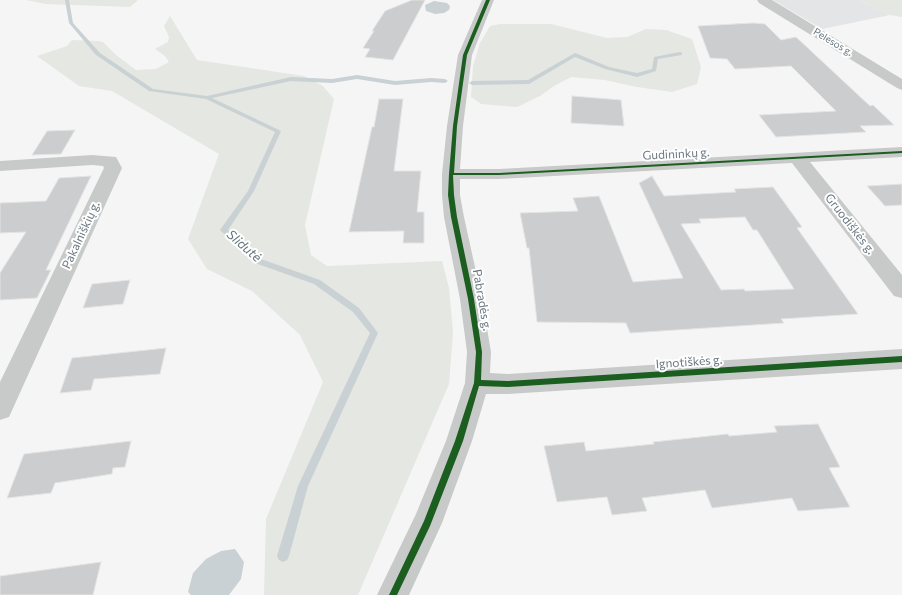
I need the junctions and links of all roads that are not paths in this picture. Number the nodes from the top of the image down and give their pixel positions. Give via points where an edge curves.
1 (488, 0) edge
2 (763, 0) edge
3 (902, 85) edge
4 (902, 152) edge
5 (798, 158) junction
6 (0, 166) edge
7 (451, 174) junction
8 (902, 290) edge
9 (902, 360) edge
10 (477, 383) junction
11 (0, 409) edge
12 (393, 595) edge

1 - 7 street, Pabradės g. via 465,55
2 - 3 street, Pelesos g.
4 - 5 street, Gudininkų g.
5 - 7 street, Gudininkų g. via 499,174
5 - 8 street, Gruodiškės g.
6 - 11 street, Pakalniškių g. via 92,160 110,161 113,168
7 - 10 street, Pabradės g. via 454,218 479,352
9 - 10 street, Ignotiškės g. via 508,384
10 - 12 street, Pabradės g. via 456,449 427,523

